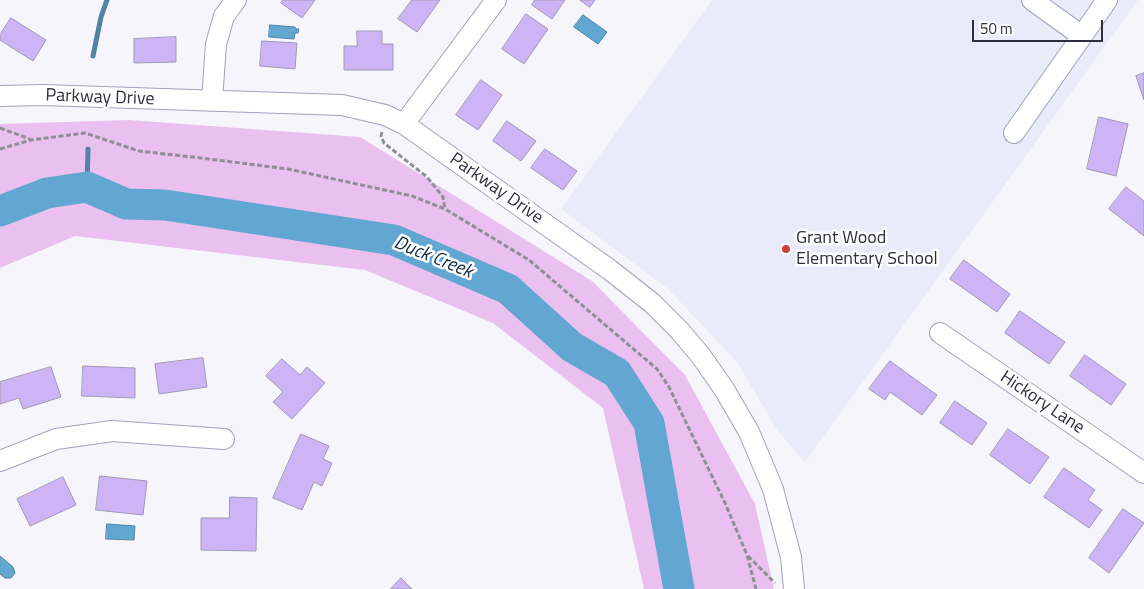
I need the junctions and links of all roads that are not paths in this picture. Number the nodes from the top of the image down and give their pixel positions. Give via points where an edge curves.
1 (236, 0) edge
2 (496, 0) edge
3 (1032, 0) edge
4 (1107, 0) edge
5 (1082, 36) junction
6 (0, 96) edge
7 (212, 102) junction
8 (404, 124) junction
9 (1014, 133) dead end
10 (940, 333) dead end
11 (224, 439) dead end
12 (0, 461) edge
13 (1144, 473) edge
14 (786, 587) edge

1 - 7 street via 224,16 216,44
2 - 8 street
3 - 5 street
4 - 5 street
5 - 9 street
6 - 7 street, Parkway Drive
7 - 8 street, Parkway Drive via 342,105 385,115
8 - 14 street, Parkway Drive via 610,270 652,303 680,331 724,389 749,432 773,489 791,557
10 - 13 street, Hickory Lane
11 - 12 street via 112,431 56,439

